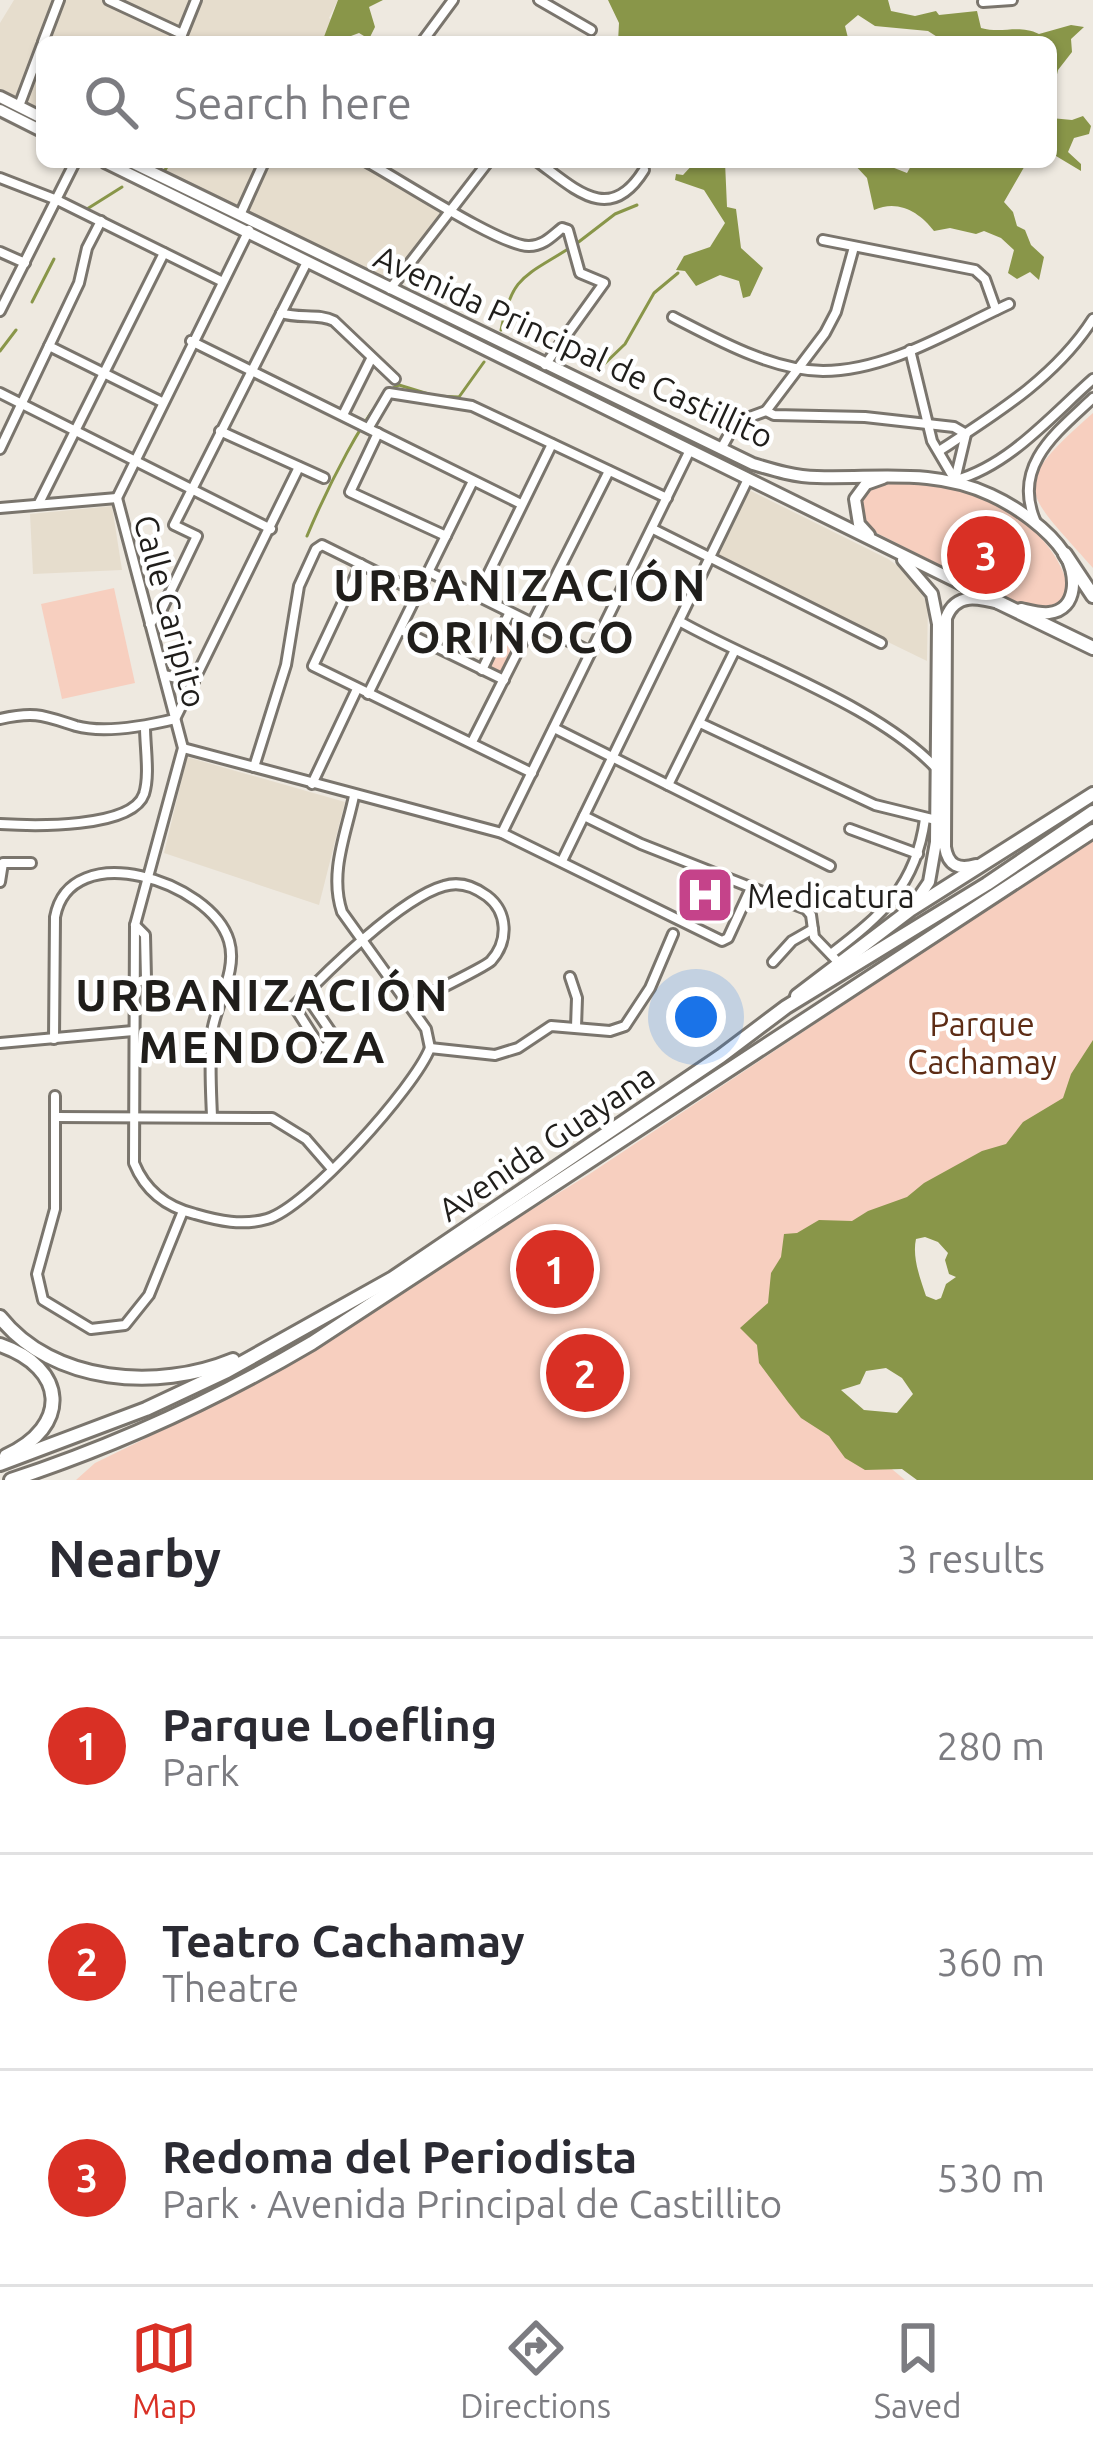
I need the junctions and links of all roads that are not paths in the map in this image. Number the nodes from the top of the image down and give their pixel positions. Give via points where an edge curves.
1 (59, 0) edge
2 (109, 0) edge
3 (196, 0) edge
4 (453, 0) edge
5 (539, 0) edge
6 (1012, 0) edge
7 (982, 2) edge
8 (591, 30) dead end
9 (46, 36) edge
10 (176, 36) edge
11 (181, 36) edge
12 (426, 36) edge
13 (36, 61) edge
14 (0, 97) edge
15 (19, 106) junction
16 (0, 110) edge
17 (36, 115) edge
18 (36, 128) edge
19 (72, 168) edge
20 (118, 168) edge
21 (143, 168) edge
22 (261, 168) edge
23 (377, 168) edge
24 (483, 168) edge
25 (546, 168) edge
26 (644, 170) dead end
27 (0, 178) edge
28 (57, 200) junction
29 (448, 210) junction
30 (239, 216) junction
31 (101, 221) junction
32 (250, 227) junction
33 (823, 240) dead end
34 (854, 247) junction
35 (0, 252) edge
36 (164, 253) junction
37 (307, 261) junction
38 (25, 263) junction
39 (221, 281) junction
40 (386, 294) junction
41 (1009, 304) dead end
42 (996, 310) junction
43 (0, 311) edge
44 (281, 313) junction
45 (673, 317) dead end
46 (1092, 325) edge
47 (191, 341) junction
48 (49, 346) junction
49 (910, 350) junction
50 (371, 359) junction
51 (545, 364) junction
52 (797, 368) junction
53 (250, 370) junction
54 (105, 373) junction
55 (394, 379) dead end
56 (1093, 379) edge
57 (0, 393) edge
58 (1093, 398) edge
59 (162, 402) junction
60 (24, 405) junction
61 (766, 411) junction
62 (344, 415) junction
63 (926, 423) junction
64 (369, 428) junction
65 (73, 431) junction
66 (220, 431) junction
67 (965, 434) junction
68 (552, 444) junction
69 (0, 449) edge
70 (721, 449) junction
71 (690, 450) junction
72 (939, 451) junction
73 (134, 460) junction
74 (299, 467) junction
75 (609, 471) junction
76 (896, 475) junction
77 (324, 478) dead end
78 (748, 479) junction
79 (956, 480) junction
80 (473, 481) junction
81 (191, 489) junction
82 (116, 498) junction
83 (667, 498) junction
84 (39, 502) junction
85 (520, 504) junction
86 (3, 511) edge
87 (1038, 526) junction
88 (271, 529) junction
89 (652, 529) junction
90 (446, 536) junction
91 (897, 554) junction
92 (1064, 554) junction
93 (709, 559) junction
94 (361, 564) junction
95 (429, 572) junction
96 (419, 593) junction
97 (1093, 596) edge
98 (477, 597) junction
99 (998, 602) junction
100 (509, 614) junction
101 (679, 621) junction
102 (151, 624) junction
103 (532, 625) junction
104 (401, 630) junction
105 (881, 643) dead end
106 (1093, 648) edge
107 (591, 652) junction
108 (734, 652) junction
109 (482, 670) junction
110 (164, 675) junction
111 (504, 680) junction
112 (194, 682) junction
113 (357, 689) junction
114 (368, 694) junction
115 (1, 718) edge
116 (175, 718) junction
117 (700, 723) junction
118 (145, 727) junction
119 (554, 728) junction
120 (472, 742) junction
121 (183, 748) junction
122 (615, 757) junction
123 (254, 766) junction
124 (938, 770) junction
125 (532, 773) junction
126 (312, 784) junction
127 (668, 785) junction
128 (1093, 794) edge
129 (354, 796) junction
130 (1093, 812) edge
131 (584, 816) junction
132 (931, 819) junction
133 (0, 824) edge
134 (850, 829) dead end
135 (1093, 830) edge
136 (502, 833) junction
137 (918, 854) junction
138 (988, 860) junction
139 (562, 861) junction
140 (31, 863) dead end
141 (830, 866) dead end
142 (148, 881) junction
143 (0, 882) edge
144 (751, 888) junction
145 (910, 910) junction
146 (813, 929) junction
147 (673, 934) dead end
148 (362, 940) junction
149 (835, 958) junction
150 (773, 962) dead end
151 (570, 977) dead end
152 (305, 994) junction
153 (410, 1004) junction
154 (786, 1007) junction
155 (576, 1027) junction
156 (133, 1031) junction
157 (54, 1039) junction
158 (0, 1043) edge
159 (430, 1048) junction
160 (56, 1096) dead end
161 (56, 1117) junction
162 (212, 1117) junction
163 (135, 1118) junction
164 (332, 1169) junction
165 (183, 1211) junction
166 (0, 1317) edge
167 (284, 1338) junction
168 (0, 1345) edge
169 (0, 1462) edge
170 (10, 1480) edge

1 - 9 street
2 - 10 street
3 - 11 street
4 - 12 street
5 - 8 street
6 - 7 street
13 - 15 street
14 - 15 main road
15 - 17 main road
16 - 18 main road
19 - 28 street
20 - 32 main road, Avenida Principal de Castillito
21 - 30 main road, Avenida Principal de Castillito
22 - 30 street
23 - 29 street
24 - 29 street
25 - 26 street via 602,200 629,191
27 - 28 street
28 - 31 street
28 - 38 street
29 - 40 street
29 - 51 street via 524,247 566,228 580,273 604,283
30 - 32 main road, Avenida Principal de Castillito
31 - 36 street
31 - 48 street
32 - 37 main road, Avenida Principal de Castillito
32 - 39 street
32 - 40 main road, Avenida Principal de Castillito
33 - 34 street
34 - 42 street via 975,270
34 - 52 street via 836,312
35 - 38 street
36 - 39 street
36 - 54 street
37 - 40 main road, Avenida Principal de Castillito
37 - 44 street
38 - 43 street
39 - 47 street
40 - 51 main road, Avenida Principal de Castillito
40 - 71 main road, Avenida Principal de Castillito
41 - 42 street
42 - 49 street
44 - 50 street via 324,316
44 - 53 street
45 - 52 street
46 - 67 street via 1060,361
47 - 53 street
47 - 59 street
48 - 54 street
48 - 60 street
49 - 52 street via 827,371
49 - 63 street
50 - 55 street
50 - 62 street
51 - 70 main road, Avenida Principal de Castillito
52 - 61 street
53 - 62 street
53 - 66 street
54 - 59 street
54 - 65 street
56 - 79 street via 1001,460
57 - 60 street
58 - 87 street via 1029,469
59 - 73 street
60 - 65 street
60 - 69 street
61 - 63 street
61 - 70 street via 736,422
62 - 64 street
63 - 67 street
63 - 72 street
64 - 68 street via 383,399 397,392 472,406
64 - 80 street
64 - 90 street via 350,491
65 - 73 street
65 - 84 street
66 - 74 street
66 - 81 street
67 - 72 street
67 - 79 street
68 - 75 street
68 - 85 street
70 - 76 main road, Avenida Principal de Castillito via 814,478
71 - 78 main road, Avenida Principal de Castillito
71 - 83 street
72 - 79 street
73 - 81 street
73 - 82 street
74 - 77 street
74 - 88 street
75 - 83 street
75 - 103 street
76 - 79 main road, Avenida Principal de Castillito
76 - 91 main road via 866,484 854,506 866,532
78 - 91 main road, Avenida Principal de Castillito
78 - 93 street
79 - 87 main road, Avenida Principal de Castillito
80 - 85 street
80 - 90 street
81 - 88 street
81 - 102 street via 174,525 197,536
82 - 84 street
82 - 102 street, Calle Caripito
83 - 89 street
84 - 86 street
85 - 98 street
87 - 92 main road, Avenida Principal de Castillito
88 - 112 street
89 - 93 street
89 - 107 street
90 - 95 street
91 - 99 main road, Avenida Principal de Castillito
91 - 124 main road via 937,608
92 - 97 main road
92 - 99 main road via 1073,580 1065,606 1042,613
93 - 101 street
93 - 105 street
94 - 96 street
94 - 113 street via 313,666
94 - 123 street via 322,545 307,564
95 - 96 street
95 - 98 street
96 - 104 street
98 - 100 street
99 - 106 main road
99 - 138 main road via 958,601 945,631 946,855 961,868
100 - 103 street
100 - 109 street
101 - 108 street
101 - 122 street
102 - 110 street, Calle Caripito
103 - 107 street
103 - 111 street
104 - 109 street
104 - 114 street
107 - 119 street
108 - 117 street
108 - 124 street via 871,717
109 - 111 street
110 - 112 street
110 - 116 street, Calle Caripito
111 - 120 street
112 - 116 street
113 - 114 street
113 - 126 street
114 - 120 street
115 - 118 street via 52,714 79,727
116 - 118 street
116 - 121 street, Calle Caripito
117 - 127 street
117 - 132 street via 875,805
118 - 133 street via 146,789 134,808 74,822
119 - 122 street
119 - 125 street
120 - 125 street
121 - 123 street
121 - 142 street, Calle Caripito
122 - 127 street
122 - 131 street
123 - 126 street
124 - 132 main road
125 - 136 street
126 - 129 street
127 - 141 street
128 - 138 main road
129 - 136 street
129 - 148 street via 336,893
130 - 154 main road, Avenida Guayana
131 - 139 street
131 - 144 street
132 - 137 street
132 - 145 main road via 932,870
134 - 137 street
135 - 170 main road, Avenida Guayana via 312,1343 247,1382
136 - 139 street
137 - 149 street via 890,905
138 - 145 main road
139 - 144 street via 722,940
140 - 143 street via 3,863
142 - 156 street, Calle Caripito via 135,925
142 - 157 street via 119,873 82,877 58,897
142 - 162 street via 202,901 228,938 212,1031
144 - 146 street via 806,909
145 - 149 main road
146 - 149 street
146 - 150 street
147 - 155 street via 625,1026
148 - 152 street
148 - 153 street
148 - 153 street via 447,884 496,903 505,921 489,963
149 - 154 main road
151 - 155 street
152 - 152 street via 294,1006 326,1048 333,1035
153 - 159 street
154 - 167 main road, Avenida Guayana via 393,1278
155 - 159 street via 551,1027 495,1055
156 - 157 street
156 - 163 street, Calle Caripito
157 - 158 street
159 - 164 street via 422,1069
160 - 161 street
161 - 163 street
161 - 165 street via 55,1209 37,1274 52,1308 92,1329 125,1325 149,1295
162 - 163 street
162 - 164 street via 272,1118 306,1139
163 - 165 street, Calle Caripito via 140,1179
164 - 165 street via 272,1218 244,1224
166 - 167 main road via 36,1352 108,1376 186,1373
167 - 169 main road, Avenida Guayana via 146,1409
168 - 169 main road via 29,1358 52,1387 42,1433

